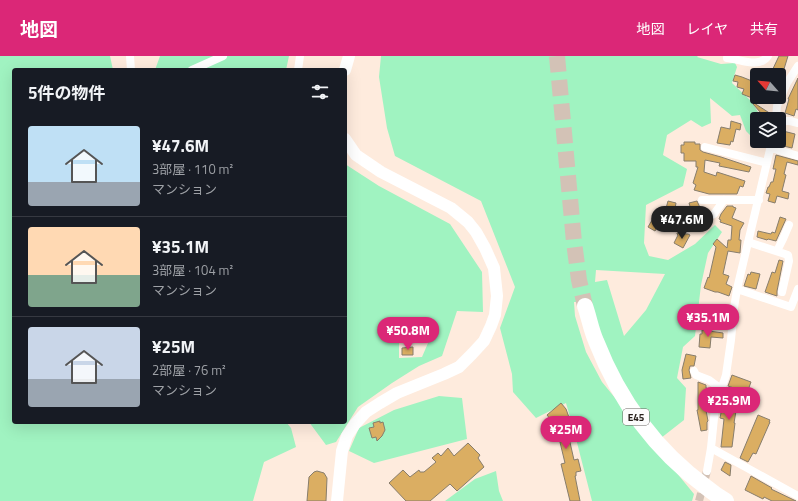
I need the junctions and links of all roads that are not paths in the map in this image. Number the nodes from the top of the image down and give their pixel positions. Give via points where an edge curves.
1 (130, 56) edge
2 (223, 56) edge
3 (300, 56) edge
4 (349, 56) edge
5 (768, 56) edge
6 (727, 58) dead end
7 (798, 66) edge
8 (131, 68) edge
9 (196, 68) edge
10 (298, 68) edge
11 (346, 68) edge
12 (795, 78) edge
13 (777, 112) edge
14 (786, 121) edge
15 (798, 123) edge
16 (347, 142) edge
17 (705, 147) dead end
18 (770, 148) edge
19 (778, 148) edge
20 (798, 156) edge
21 (768, 163) junction
22 (702, 200) dead end
23 (724, 200) junction
24 (759, 200) junction
25 (668, 218) dead end
26 (789, 225) dead end
27 (748, 242) junction
28 (777, 251) junction
29 (737, 289) junction
30 (798, 289) edge
31 (782, 292) dead end
32 (585, 306) tunnel mouth
33 (694, 371) dead end
34 (721, 389) junction
35 (711, 448) junction
36 (707, 471) tunnel mouth
37 (798, 496) edge
38 (338, 501) edge
39 (726, 501) edge

1 - 8 street
2 - 9 street
3 - 10 street
4 - 11 street
5 - 6 street via 759,63
7 - 12 street
12 - 13 street via 787,82
14 - 15 street
16 - 38 street via 356,155 381,172 451,208 468,222 476,232 494,268 497,296 495,315 484,340 459,367 380,403 366,412 355,424 347,436 342,451
17 - 21 street
18 - 21 street
19 - 20 street
21 - 24 street
22 - 23 street
23 - 24 street
23 - 25 street via 714,214 685,229 666,226
24 - 27 street
26 - 28 street
27 - 28 street
27 - 29 street
28 - 31 street via 788,255 789,261
29 - 30 street via 791,307
29 - 34 street via 726,375
32 - 39 highway, E45 via 606,364 635,416 675,462
33 - 34 street via 696,375
34 - 35 street via 715,408
35 - 36 street
35 - 37 street

